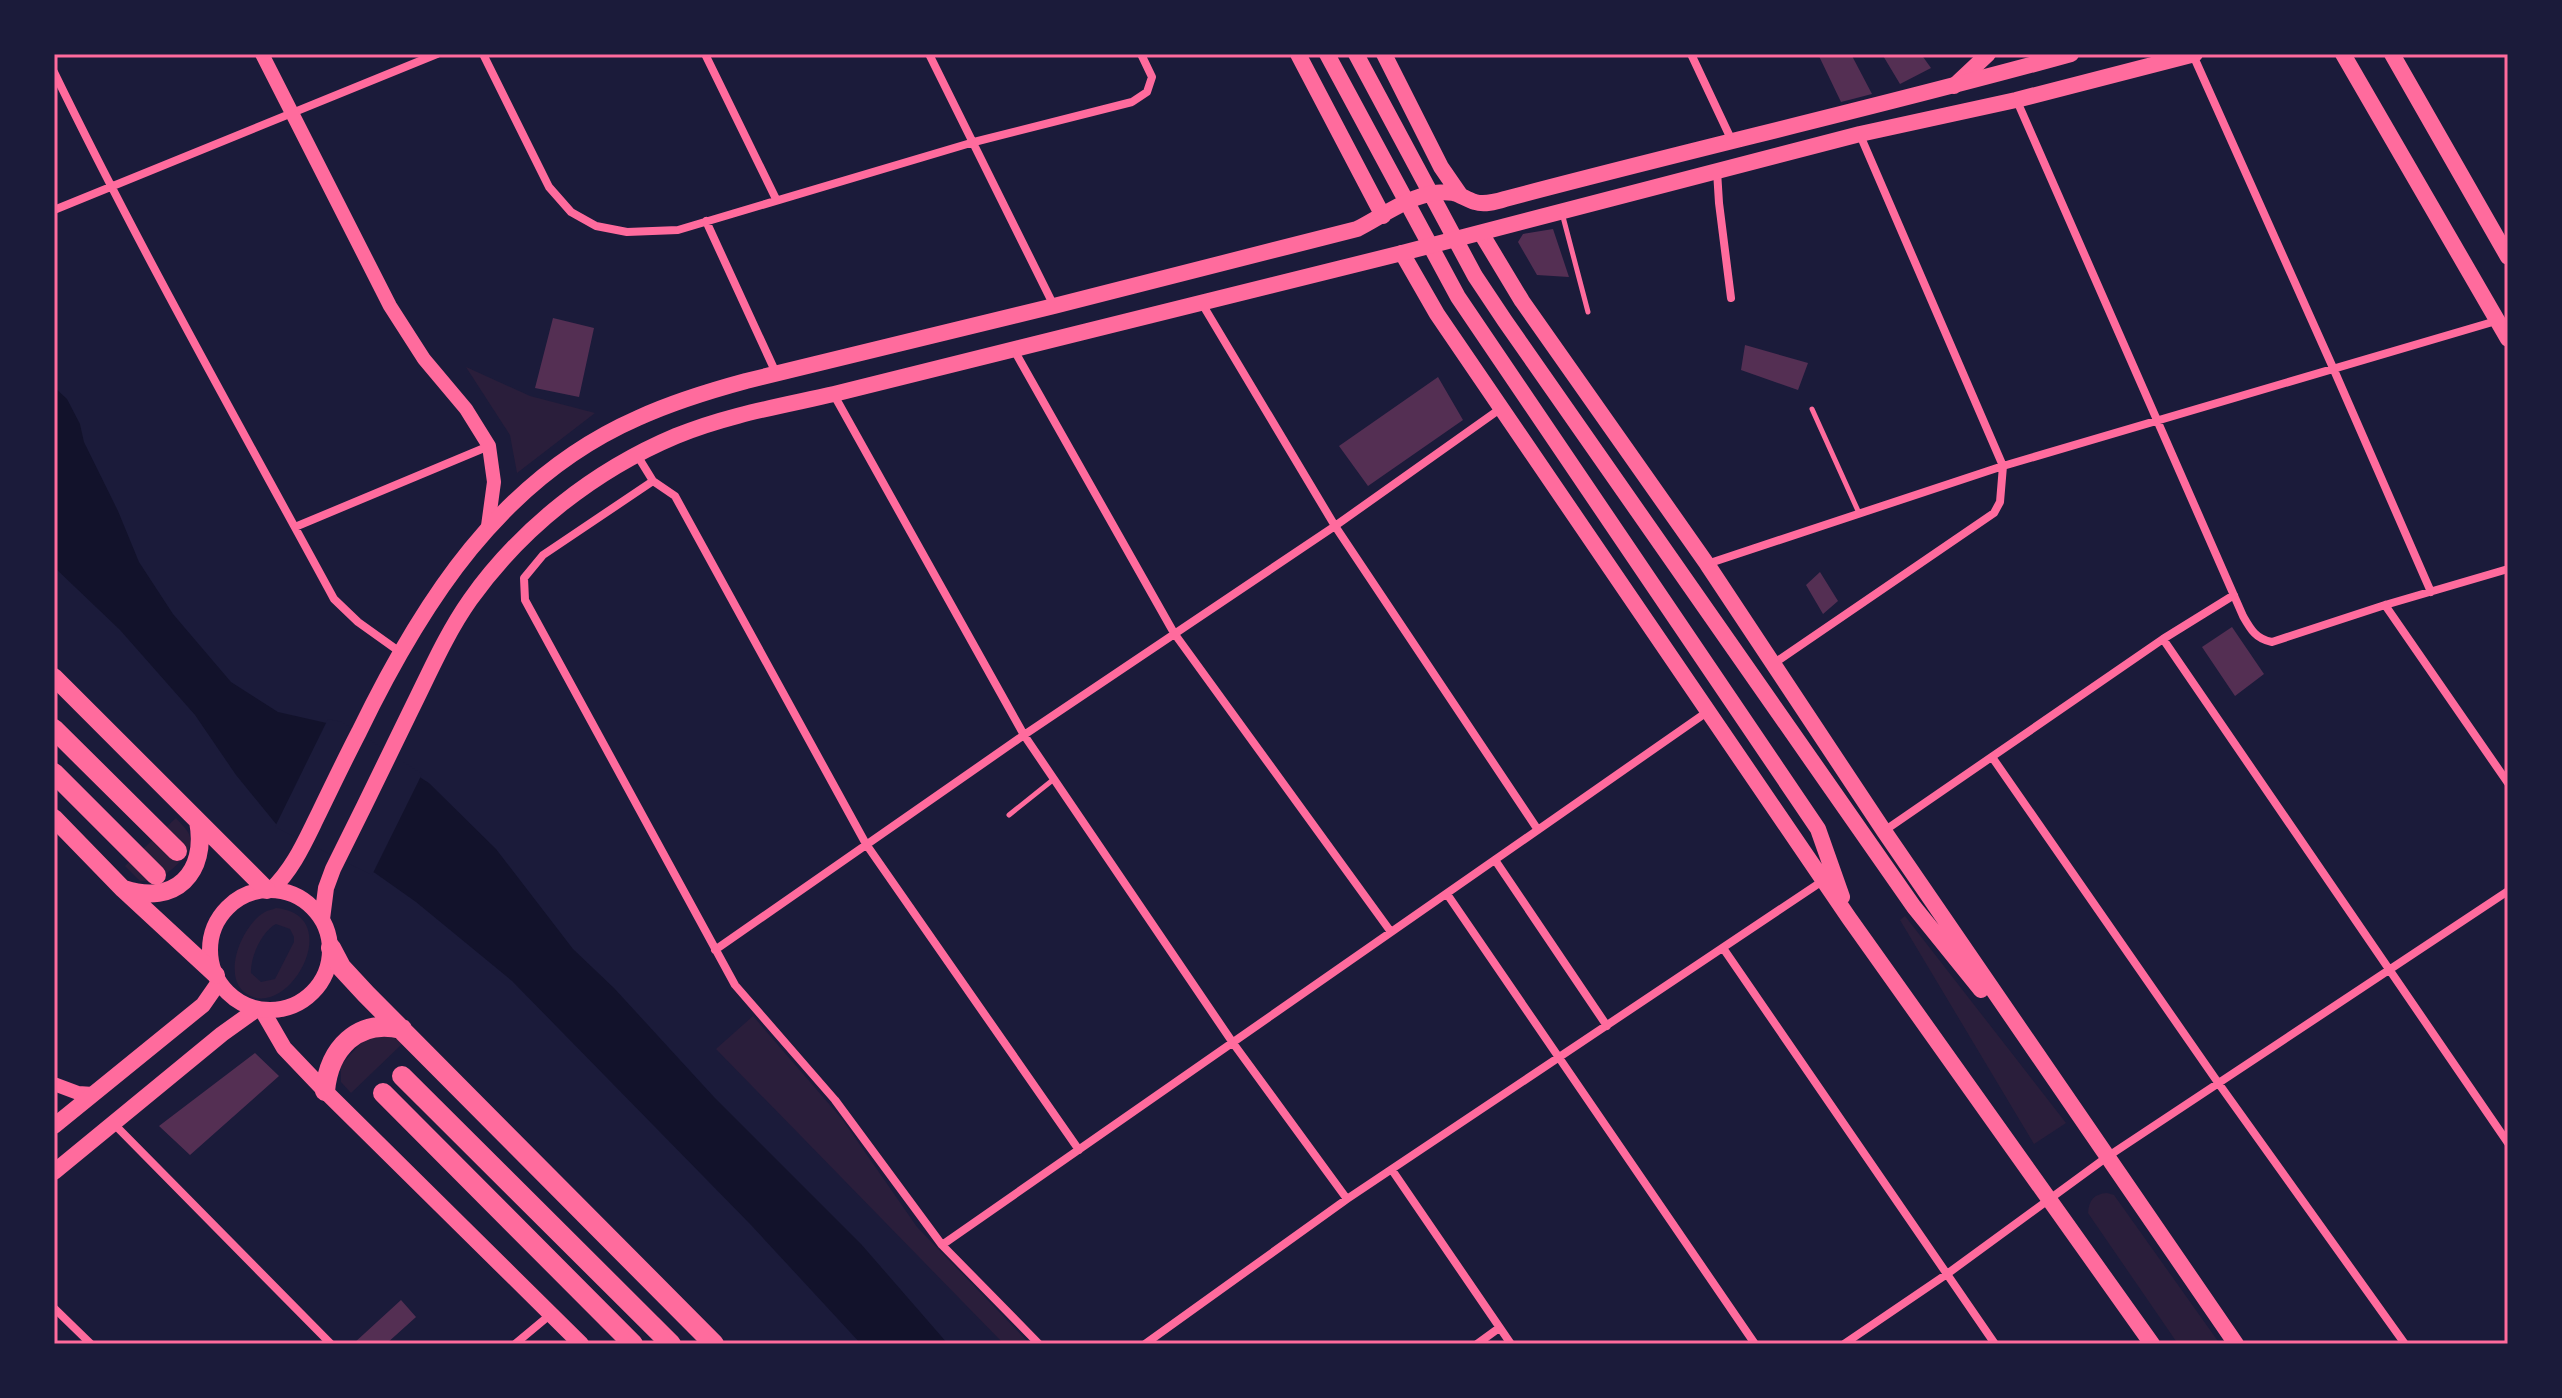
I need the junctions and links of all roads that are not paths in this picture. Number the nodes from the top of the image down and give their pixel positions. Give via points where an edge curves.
1 (262, 54) edge
2 (437, 54) edge
3 (483, 54) edge
4 (705, 54) edge
5 (929, 54) edge
6 (1141, 54) edge
7 (1298, 54) edge
8 (1327, 54) edge
9 (1356, 54) edge
10 (1384, 54) edge
11 (1691, 54) edge
12 (1988, 54) edge
13 (2071, 54) edge
14 (2194, 54) edge
15 (2343, 54) edge
16 (2392, 54) edge
17 (54, 72) edge
18 (1954, 86) junction
19 (2016, 100) junction
20 (292, 113) junction
21 (1860, 134) junction
22 (1732, 141) junction
23 (974, 142) junction
24 (1717, 171) junction
25 (111, 189) junction
26 (1461, 196) junction
27 (776, 199) junction
28 (54, 210) edge
29 (1562, 212) junction
30 (1383, 216) junction
31 (706, 221) junction
32 (1481, 233) junction
33 (1402, 253) junction
34 (2508, 257) edge
35 (1731, 298) dead end
36 (1201, 302) junction
37 (1054, 306) junction
38 (1588, 312) dead end
39 (2497, 320) junction
40 (2508, 339) edge
41 (1013, 349) junction
42 (2334, 370) junction
43 (776, 374) junction
44 (834, 394) junction
45 (1500, 409) junction
46 (1812, 409) dead end
47 (2158, 420) junction
48 (489, 446) junction
49 (637, 455) junction
50 (2003, 466) junction
51 (653, 481) junction
52 (1860, 514) junction
53 (488, 526) junction
54 (1335, 526) junction
55 (295, 527) junction
56 (1707, 564) junction
57 (2508, 569) edge
58 (2431, 592) junction
59 (2234, 595) junction
60 (2385, 605) junction
61 (1174, 633) junction
62 (2163, 639) junction
63 (400, 652) junction
64 (1773, 664) junction
65 (54, 677) edge
66 (1707, 712) junction
67 (54, 729) edge
68 (1024, 735) junction
69 (1992, 757) junction
70 (54, 773) edge
71 (1054, 779) junction
72 (2508, 783) edge
73 (1009, 815) dead end
74 (54, 818) edge
75 (198, 821) junction
76 (1538, 830) junction
77 (1884, 831) junction
78 (866, 844) junction
79 (177, 851) dead end
80 (1495, 860) junction
81 (156, 875) dead end
82 (1824, 880) junction
83 (123, 889) junction
84 (269, 890) junction
85 (2508, 891) edge
86 (1447, 894) junction
87 (1849, 918) junction
88 (322, 919) junction
89 (1391, 932) junction
90 (331, 948) junction
91 (1723, 948) junction
92 (715, 950) junction
93 (2390, 970) junction
94 (218, 978) junction
95 (260, 1009) junction
96 (1607, 1026) junction
97 (402, 1029) junction
98 (1233, 1043) junction
99 (1559, 1058) junction
100 (402, 1076) dead end
101 (54, 1084) edge
102 (2219, 1084) junction
103 (2059, 1088) junction
104 (325, 1091) junction
105 (383, 1093) dead end
106 (93, 1094) junction
107 (113, 1123) junction
108 (54, 1126) edge
109 (2508, 1143) edge
110 (1079, 1150) junction
111 (2107, 1157) junction
112 (1392, 1170) junction
113 (54, 1172) edge
114 (1347, 1199) junction
115 (2050, 1200) junction
116 (942, 1245) junction
117 (1947, 1274) junction
118 (54, 1308) edge
119 (551, 1314) junction
120 (1499, 1328) junction
121 (91, 1344) edge
122 (331, 1344) edge
123 (515, 1344) edge
124 (581, 1344) edge
125 (633, 1344) edge
126 (671, 1344) edge
127 (714, 1344) edge
128 (1039, 1344) edge
129 (1145, 1344) edge
130 (1477, 1344) edge
131 (1511, 1344) edge
132 (1755, 1344) edge
133 (1844, 1344) edge
134 (1995, 1344) edge
135 (2152, 1344) edge
136 (2236, 1344) edge
137 (2405, 1344) edge

1 - 20 street
2 - 20 street
3 - 31 street via 549,187 571,212 596,226 627,232 678,230
4 - 27 street
5 - 23 street
6 - 23 street via 1152,77 1147,92 1132,102
7 - 30 main road
8 - 87 main road via 1458,297 1818,829
9 - 103 main road via 1475,276 1505,321 1914,907
10 - 26 main road
11 - 22 street
12 - 18 main road
13 - 18 main road
14 - 19 main road
14 - 42 street
15 - 39 main road
16 - 34 main road
17 - 25 street
18 - 22 main road
19 - 21 main road
19 - 47 street
20 - 25 street
20 - 48 street via 390,306
21 - 24 main road
21 - 50 street
22 - 26 main road via 1500,201 1482,204
23 - 27 street
23 - 37 street
24 - 29 main road
24 - 35 street
25 - 28 street
25 - 55 street
26 - 30 main road via 1422,197
27 - 31 street
29 - 32 main road
29 - 38 lane
30 - 37 main road via 1357,229
31 - 43 street
32 - 33 main road
32 - 56 main road via 1522,301
33 - 36 main road
33 - 45 main road
36 - 41 main road
36 - 54 street
37 - 43 main road
39 - 40 main road
39 - 42 street
41 - 44 main road
41 - 61 street
42 - 47 street
42 - 58 street
43 - 53 main road via 695,395 635,419 537,479
44 - 49 main road via 710,424
44 - 68 street
45 - 54 street
45 - 66 main road
46 - 52 lane
47 - 50 street
47 - 59 street
48 - 53 street via 494,482
48 - 55 street
49 - 51 street
49 - 88 main road via 558,506 514,546 470,600 333,869
50 - 52 street
50 - 64 street via 1994,513
51 - 78 street via 675,496
51 - 92 street via 543,555 524,578 525,600
52 - 56 street
53 - 63 main road via 447,577
54 - 61 street
54 - 76 street
55 - 63 street via 334,599
56 - 64 main road
57 - 58 street
58 - 60 street
59 - 60 street via 2252,632 2272,642
59 - 62 street
60 - 72 street
61 - 68 street
61 - 89 street
62 - 69 street
62 - 93 street
63 - 84 main road via 300,852
64 - 77 main road
65 - 75 highway
66 - 76 street
66 - 82 main road
67 - 79 highway
68 - 71 street
68 - 78 street
69 - 77 street
69 - 102 street
70 - 81 highway
71 - 73 lane
71 - 98 street
74 - 83 highway
75 - 83 highway via 200,853 184,881 155,894
75 - 84 highway
76 - 80 street
77 - 103 main road
78 - 92 street
78 - 110 street
80 - 86 street
80 - 96 street
82 - 87 main road
82 - 91 street
83 - 94 highway
84 - 88 main road via 300,898
84 - 94 main road via 239,898 219,919 210,946
85 - 93 street
86 - 89 street
86 - 99 street
87 - 115 main road
88 - 90 main road
89 - 98 street
90 - 95 main road via 325,977 306,1000 278,1010
90 - 97 highway via 341,967
91 - 96 street
91 - 117 street
92 - 116 street via 735,985 835,1100
93 - 102 street
93 - 109 street
94 - 95 main road via 235,999
94 - 106 main road via 203,1005
95 - 104 main road via 284,1048
95 - 107 main road
96 - 99 street
97 - 104 highway via 372,1027 347,1041 330,1063
97 - 127 highway
98 - 110 street
98 - 114 street
99 - 112 street
99 - 132 street
100 - 126 highway
101 - 106 street
102 - 111 street
102 - 137 street
103 - 111 main road
104 - 119 main road
105 - 125 highway
106 - 108 main road
107 - 113 main road
107 - 122 street
110 - 116 street
111 - 115 street
111 - 136 main road
112 - 114 street
112 - 120 street
114 - 129 street
115 - 117 street
115 - 135 main road
116 - 128 street
117 - 133 street
117 - 134 street
118 - 121 street
119 - 123 street
119 - 124 main road
120 - 130 street
120 - 131 street

